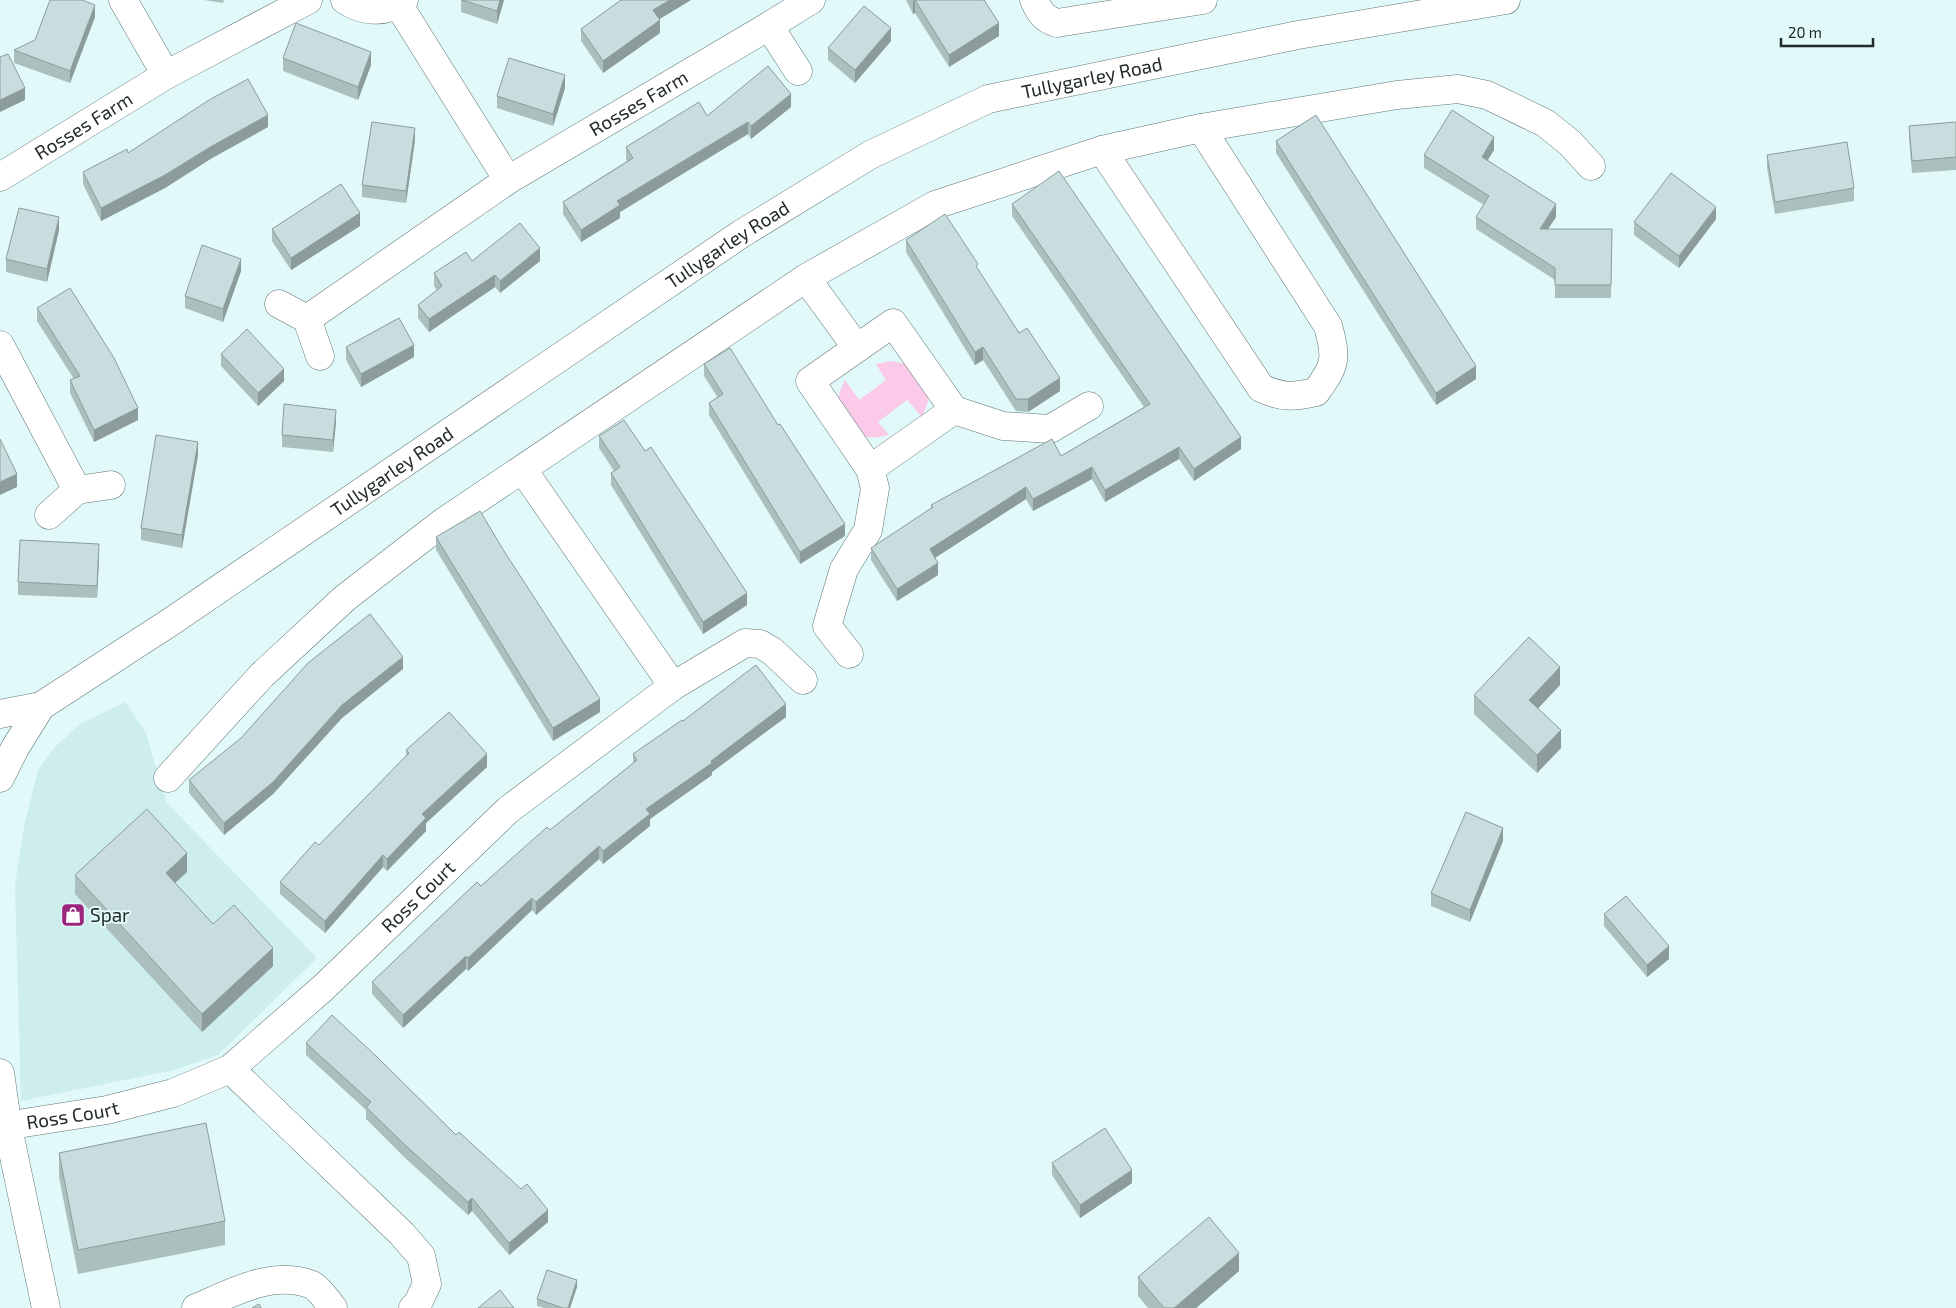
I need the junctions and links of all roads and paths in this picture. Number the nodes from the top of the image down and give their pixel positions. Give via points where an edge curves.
1 (123, 0) edge
2 (308, 0) edge
3 (345, 0) edge
4 (811, 0) edge
5 (1034, 0) edge
6 (1203, 0) edge
7 (1506, 0) edge
8 (401, 2) edge
9 (769, 26) junction
10 (798, 71) dead end
11 (166, 75) junction
12 (1201, 128) junction
13 (1102, 150) junction
14 (1592, 166) dead end
15 (0, 177) edge
16 (508, 180) junction
17 (806, 278) junction
18 (279, 304) dead end
19 (307, 319) junction
20 (0, 345) edge
21 (857, 348) junction
22 (320, 356) dead end
23 (1089, 406) dead end
24 (954, 410) junction
25 (870, 469) junction
26 (522, 470) junction
27 (111, 485) dead end
28 (77, 490) junction
29 (49, 515) dead end
30 (849, 654) dead end
31 (803, 680) dead end
32 (673, 686) junction
33 (41, 706) junction
34 (0, 714) edge
35 (0, 778) edge
36 (168, 778) dead end
37 (230, 1069) junction
38 (0, 1073) edge
39 (8, 1128) junction
40 (46, 1308) edge
41 (196, 1308) edge
42 (334, 1308) edge
43 (412, 1308) edge

1 - 11 street
2 - 11 street, Rosses Farm
3 - 8 street via 369,10 384,10
4 - 9 street, Rosses Farm
5 - 6 street via 1046,20 1058,23
7 - 33 street, Tullygarley Road via 1298,35 988,99 870,155 741,234
8 - 16 street
9 - 10 street
9 - 16 street, Rosses Farm
11 - 15 street, Rosses Farm
12 - 13 street
12 - 13 street via 1328,326 1334,361 1316,392 1278,396 1261,388
12 - 14 street via 1397,95 1458,89 1487,95 1545,122
13 - 17 street via 935,205
16 - 19 street, Rosses Farm
17 - 21 street
17 - 26 street
18 - 19 street
19 - 22 street
20 - 28 street
21 - 24 street via 893,323
21 - 25 street via 810,382
23 - 24 street via 1050,430 1003,426
24 - 25 street
25 - 30 street via 875,488 868,530 844,569 826,626
26 - 32 street
26 - 36 street via 442,523 345,598 262,675
27 - 28 street
28 - 29 street
31 - 32 street, Ross Court via 772,651 760,644 745,643
32 - 37 street, Ross Court via 508,810 323,988
33 - 34 street, Tullygarley Road
33 - 35 street, Tullygarley Road
37 - 39 street, Ross Court via 173,1093 107,1110
37 - 43 street via 421,1256 427,1284 418,1304
38 - 39 street
39 - 40 street
41 - 42 street via 241,1289 279,1278 314,1286

